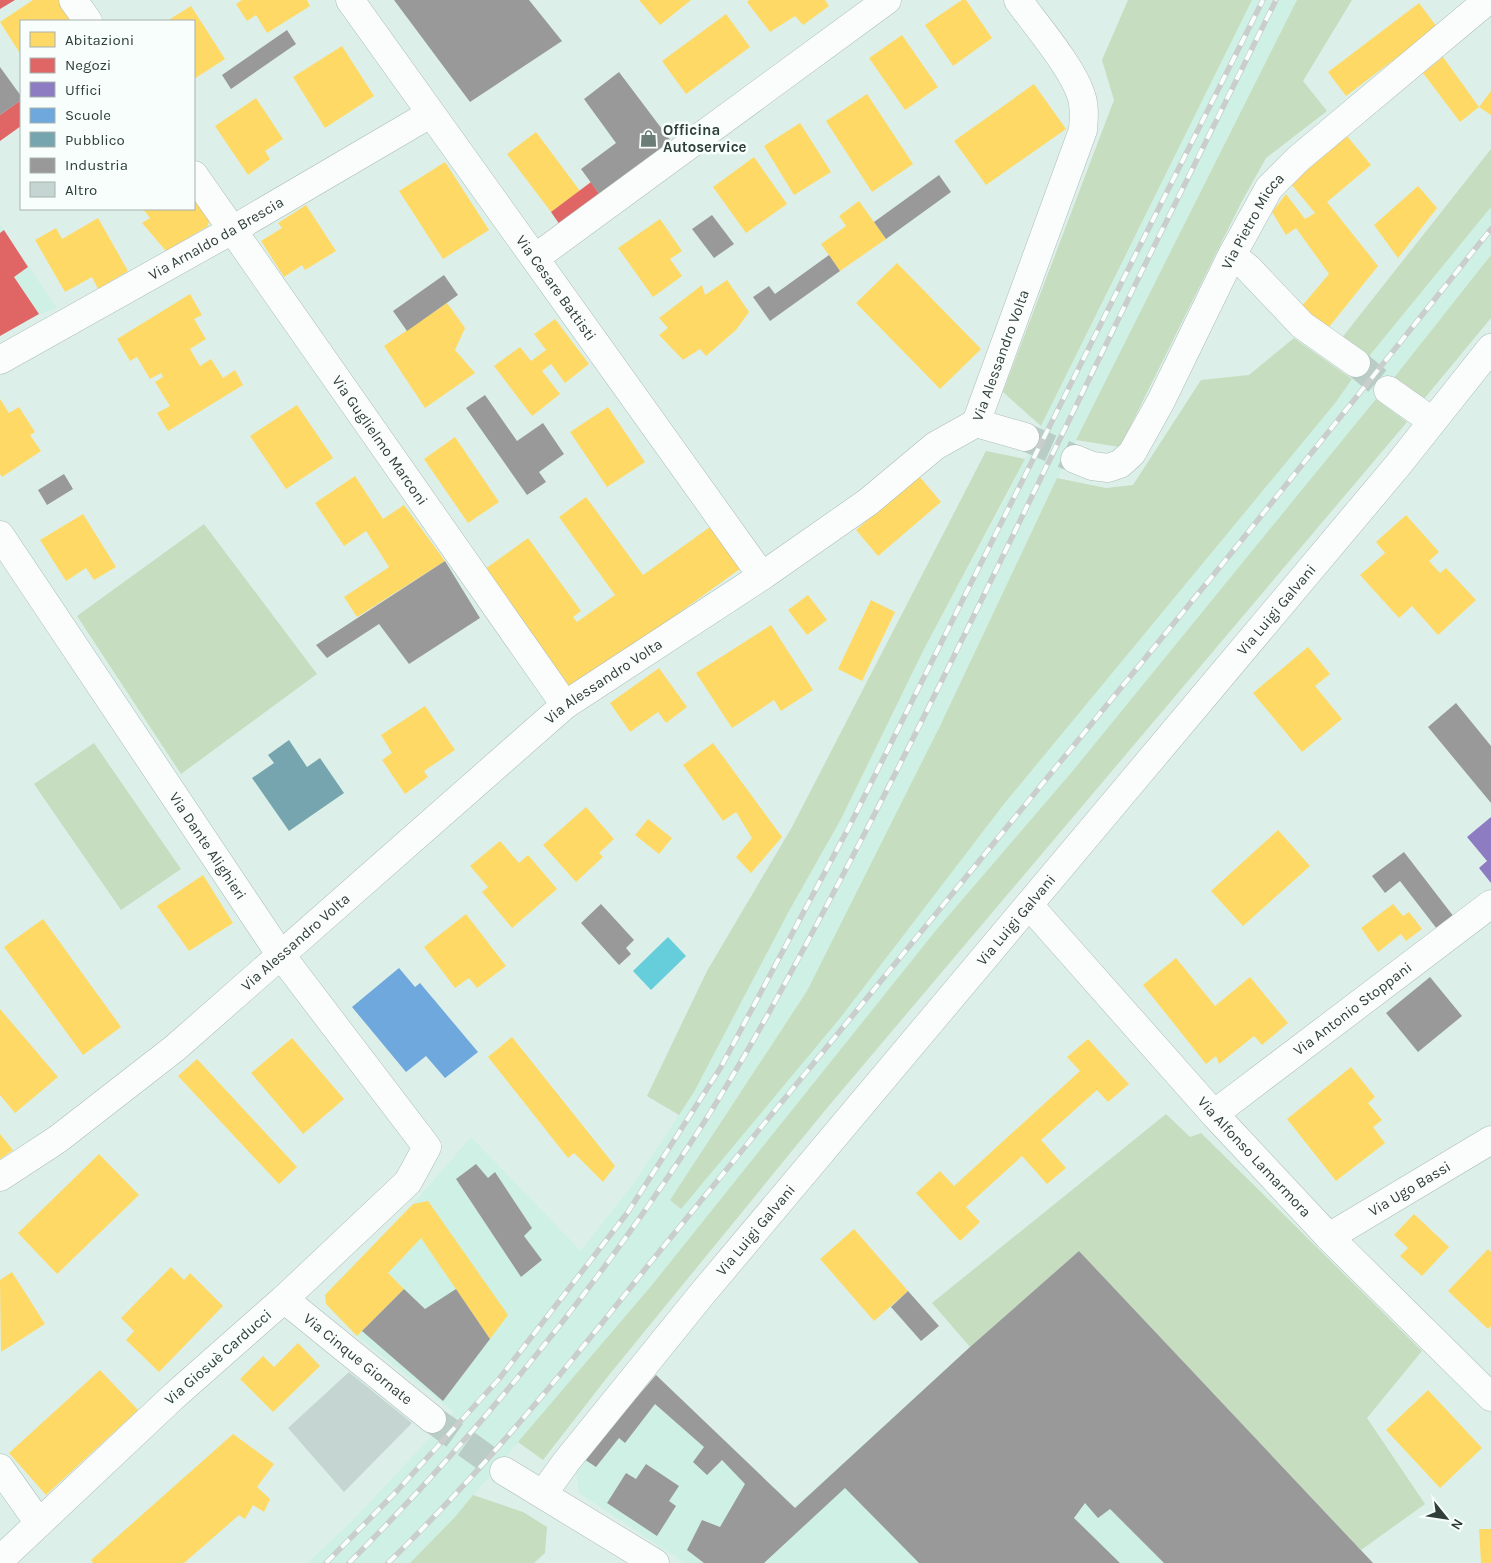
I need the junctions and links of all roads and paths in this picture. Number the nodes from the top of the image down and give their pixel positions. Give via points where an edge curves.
1 (73, 0) edge
2 (350, 0) edge
3 (888, 0) edge
4 (1018, 0) edge
5 (1488, 0) edge
6 (87, 20) edge
7 (430, 114) junction
8 (195, 176) edge
9 (232, 230) junction
10 (1232, 255) junction
11 (535, 258) junction
12 (1491, 348) edge
13 (0, 360) edge
14 (1356, 363) tunnel mouth
15 (1388, 390) tunnel mouth
16 (1432, 421) junction
17 (976, 423) junction
18 (1025, 437) tunnel mouth
19 (1075, 459) tunnel mouth
20 (0, 535) edge
21 (762, 576) junction
22 (565, 705) junction
23 (1491, 904) edge
24 (1029, 905) junction
25 (280, 954) junction
26 (1214, 1114) junction
27 (1491, 1140) edge
28 (427, 1147) joint
29 (0, 1177) edge
30 (1329, 1237) junction
31 (284, 1299) junction
32 (1491, 1397) edge
33 (432, 1419) tunnel mouth
34 (0, 1468) edge
35 (504, 1471) tunnel mouth
36 (543, 1494) junction
37 (39, 1523) junction
38 (0, 1560) edge
39 (655, 1563) edge

1 - 6 street
2 - 7 street, Via Cesare Battisti
3 - 11 street
4 - 17 street, Via Alessandro Volta via 1075,81 1082,96 1084,113 1079,144
5 - 10 street, Via Pietro Micca via 1298,159 1269,188
7 - 9 street, Via Arnaldo da Brescia
7 - 11 street, Via Cesare Battisti
8 - 9 street, Via Guglielmo Marconi
9 - 13 street, Via Arnaldo da Brescia
9 - 22 street, Via Guglielmo Marconi
10 - 14 street via 1302,326
10 - 19 street, Via Pietro Micca via 1132,453 1120,464 1108,468
11 - 21 street, Via Cesare Battisti
12 - 16 street, Via Luigi Galvani
15 - 16 street
16 - 24 street, Via Luigi Galvani
17 - 18 street
17 - 21 street, Via Alessandro Volta via 935,446 868,502
20 - 25 street, Via Dante Alighieri
21 - 22 street, Via Alessandro Volta
22 - 25 street, Via Alessandro Volta
23 - 26 street, Via Antonio Stoppani
24 - 26 street, Via Alfonso Lamarmora
24 - 36 street, Via Luigi Galvani via 702,1294
25 - 28 street, Via Dante Alighieri
25 - 29 street, Via Alessandro Volta via 175,1048 58,1138
26 - 30 street, Via Alfonso Lamarmora
27 - 30 street, Via Ugo Bassi
28 - 31 street, Via Giosuè Carducci via 408,1182
30 - 32 street, Via Alfonso Lamarmora
31 - 33 street, Via Cinque Giornate
31 - 37 street, Via Giosuè Carducci via 174,1396
34 - 37 street
35 - 36 street
36 - 39 street
37 - 38 street, Via Giosuè Carducci

